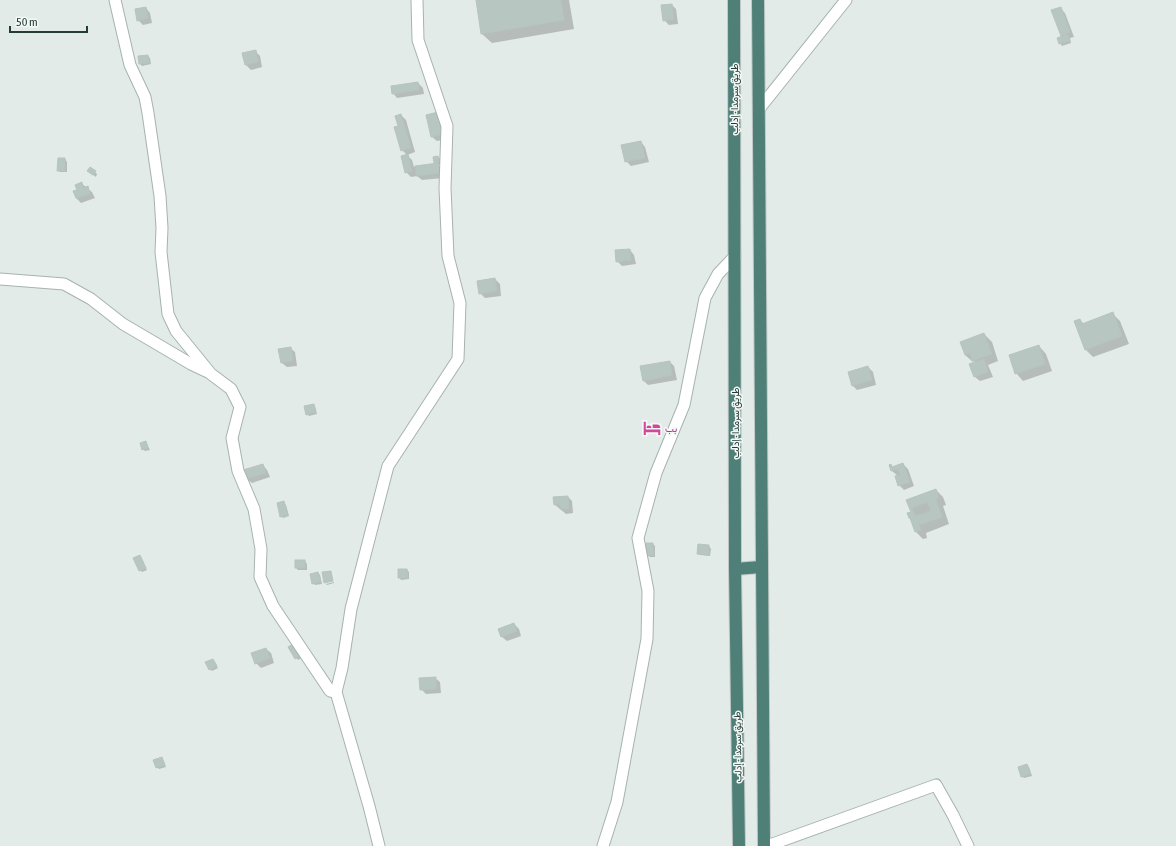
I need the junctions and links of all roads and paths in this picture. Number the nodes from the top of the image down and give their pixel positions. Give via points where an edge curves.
1 (114, 0) edge
2 (417, 0) edge
3 (734, 0) edge
4 (758, 0) edge
5 (846, 0) edge
6 (759, 109) junction
7 (735, 256) junction
8 (0, 279) edge
9 (211, 374) junction
10 (761, 567) junction
11 (735, 569) junction
12 (336, 692) junction
13 (379, 846) edge
14 (602, 846) edge
15 (739, 846) edge
16 (764, 846) edge
17 (767, 846) edge
18 (968, 846) edge

1 - 9 street via 130,66 145,97 148,113 160,196 161,252 168,314 176,331
2 - 12 street via 418,40 446,126 448,256 460,304 458,359 388,466 351,609
3 - 7 highway, طريق سرمدا - إدلب
4 - 6 highway
5 - 6 street
6 - 10 highway
7 - 11 highway, طريق سرمدا - إدلب
7 - 14 street via 718,274 705,298 684,404 656,473 638,538 648,591 647,639 617,802
8 - 9 street via 64,284 91,299 123,324
9 - 12 street via 231,389 240,407 232,438 238,471 254,509 261,549 260,577 273,606 330,691
10 - 11 highway
10 - 16 highway
11 - 15 highway, طريق سرمدا - إدلب
12 - 13 street
17 - 18 street via 936,785

